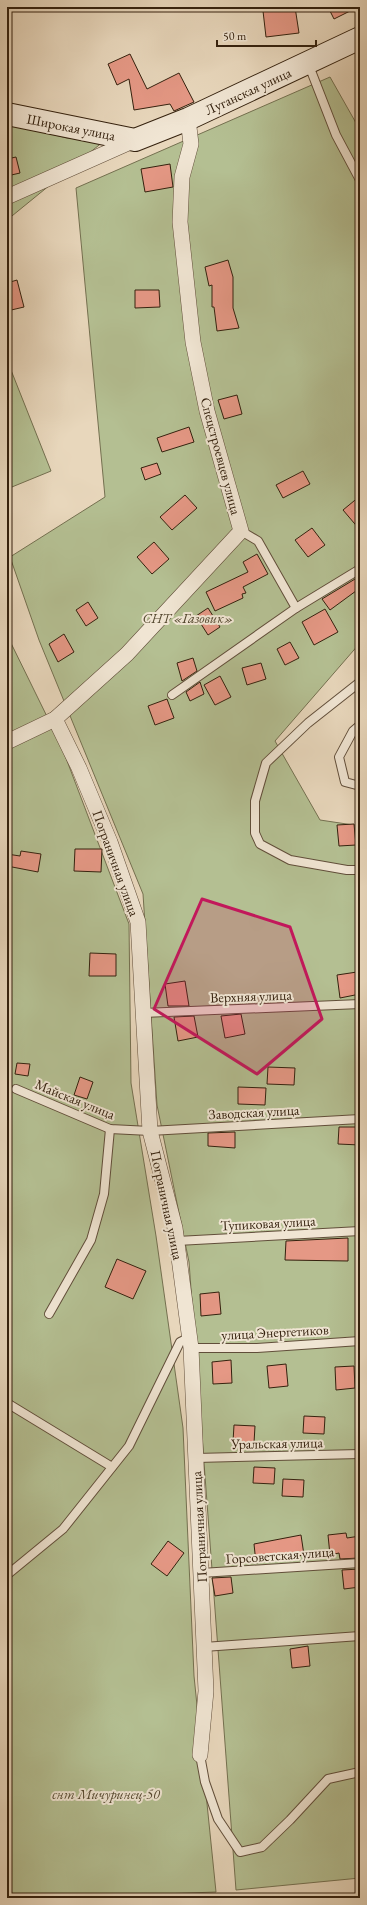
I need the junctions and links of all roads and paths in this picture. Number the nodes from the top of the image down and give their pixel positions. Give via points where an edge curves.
1 (360, 38) edge
2 (308, 62) junction
3 (7, 114) edge
4 (188, 119) junction
5 (135, 140) junction
6 (360, 180) edge
7 (7, 197) edge
8 (241, 531) junction
9 (360, 569) edge
10 (296, 608) junction
11 (360, 682) edge
12 (172, 695) dead end
13 (55, 719) junction
14 (360, 725) edge
15 (7, 742) edge
16 (360, 786) edge
17 (360, 870) edge
18 (360, 1004) edge
19 (143, 1013) junction
20 (16, 1089) dead end
21 (360, 1119) edge
22 (110, 1129) junction
23 (150, 1131) junction
24 (360, 1231) edge
25 (176, 1241) junction
26 (49, 1314) dead end
27 (360, 1340) edge
28 (190, 1343) junction
29 (7, 1403) edge
30 (360, 1454) edge
31 (196, 1458) junction
32 (112, 1467) junction
33 (360, 1563) edge
34 (201, 1573) junction
35 (7, 1575) edge
36 (360, 1636) edge
37 (204, 1647) junction
38 (200, 1755) joint
39 (360, 1772) edge

1 - 2 street, Луганская улица
2 - 4 street, Луганская улица
2 - 6 lane via 336,135
3 - 5 street, Широкая улица
4 - 5 street, Луганская улица
4 - 8 street, Спецстроевцев улица via 191,144 182,177 180,222 192,342 207,410
5 - 7 street
8 - 10 lane via 258,541
8 - 13 street, Спецстроевцев улица via 127,654
9 - 10 lane
10 - 12 lane
11 - 17 lane via 308,723 266,763 255,801 255,833 260,844 290,860
13 - 15 street, Спецстроевцев улица
13 - 19 street, Пограничная улица via 110,842 138,922
14 - 16 lane via 353,731 339,756 345,782
18 - 19 lane, Верхняя улица
19 - 23 street, Пограничная улица
20 - 22 lane, Майская улица
21 - 23 lane, Заводская улица
22 - 23 lane, Майская улица
22 - 26 lane via 104,1194 91,1240
23 - 25 street, Пограничная улица
24 - 25 lane, Тупиковая улица
25 - 28 street, Пограничная улица
27 - 28 lane, улица Энергетиков via 257,1348
28 - 31 street, Пограничная улица
28 - 32 lane via 180,1342 129,1446
29 - 32 lane
30 - 31 lane, Уральская улица
31 - 34 street, Пограничная улица
32 - 35 lane via 63,1529
33 - 34 lane, Горсоветская улица
34 - 37 street, Пограничная улица
36 - 37 lane
37 - 38 street, Пограничная улица via 206,1691
38 - 39 lane via 205,1782 218,1819 240,1852 262,1847 328,1779

